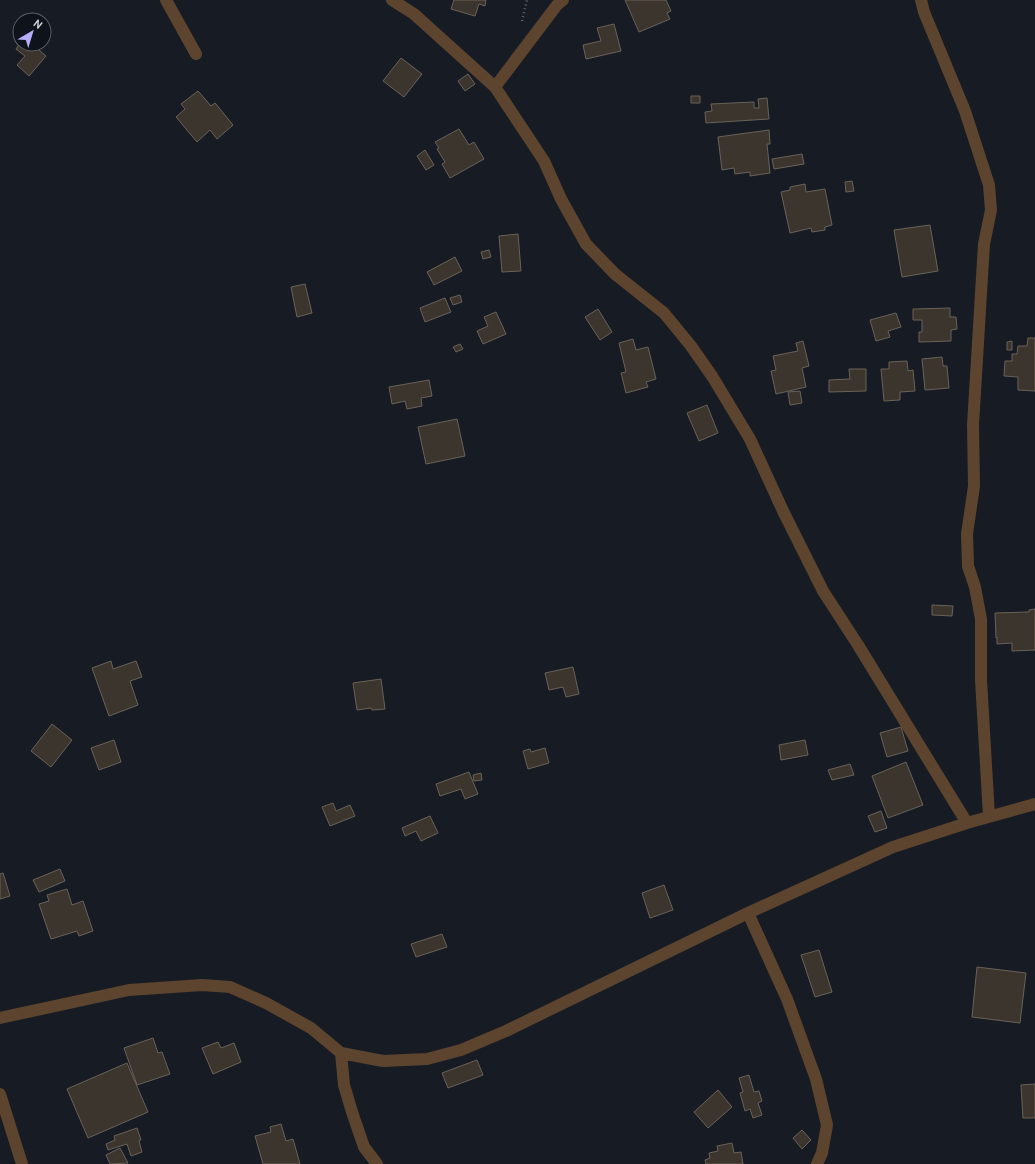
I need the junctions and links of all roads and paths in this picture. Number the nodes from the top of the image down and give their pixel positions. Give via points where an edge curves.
1 (166, 0) edge
2 (392, 0) edge
3 (563, 0) edge
4 (921, 0) edge
5 (196, 54) dead end
6 (495, 87) junction
7 (1035, 804) edge
8 (989, 816) junction
9 (967, 823) junction
10 (748, 913) junction
11 (0, 1018) edge
12 (341, 1053) junction
13 (0, 1094) edge
14 (22, 1164) edge
15 (377, 1164) edge
16 (817, 1164) edge

1 - 5 street
2 - 6 street via 414,14
3 - 6 street
4 - 8 street via 965,111 989,185 991,210 984,244 973,425 974,486 967,534 968,566 981,619 981,680
6 - 9 street via 544,161 586,244 615,274 664,313 712,376 750,440 823,591
7 - 8 street
8 - 9 street
9 - 10 street via 893,847
10 - 12 street via 506,1031 461,1050 427,1059 390,1061
10 - 16 street via 787,999 816,1079 827,1125 822,1153
11 - 12 street via 129,990 209,985 230,988 266,1002 311,1028
12 - 15 street via 344,1085 352,1112 364,1147
13 - 14 street

